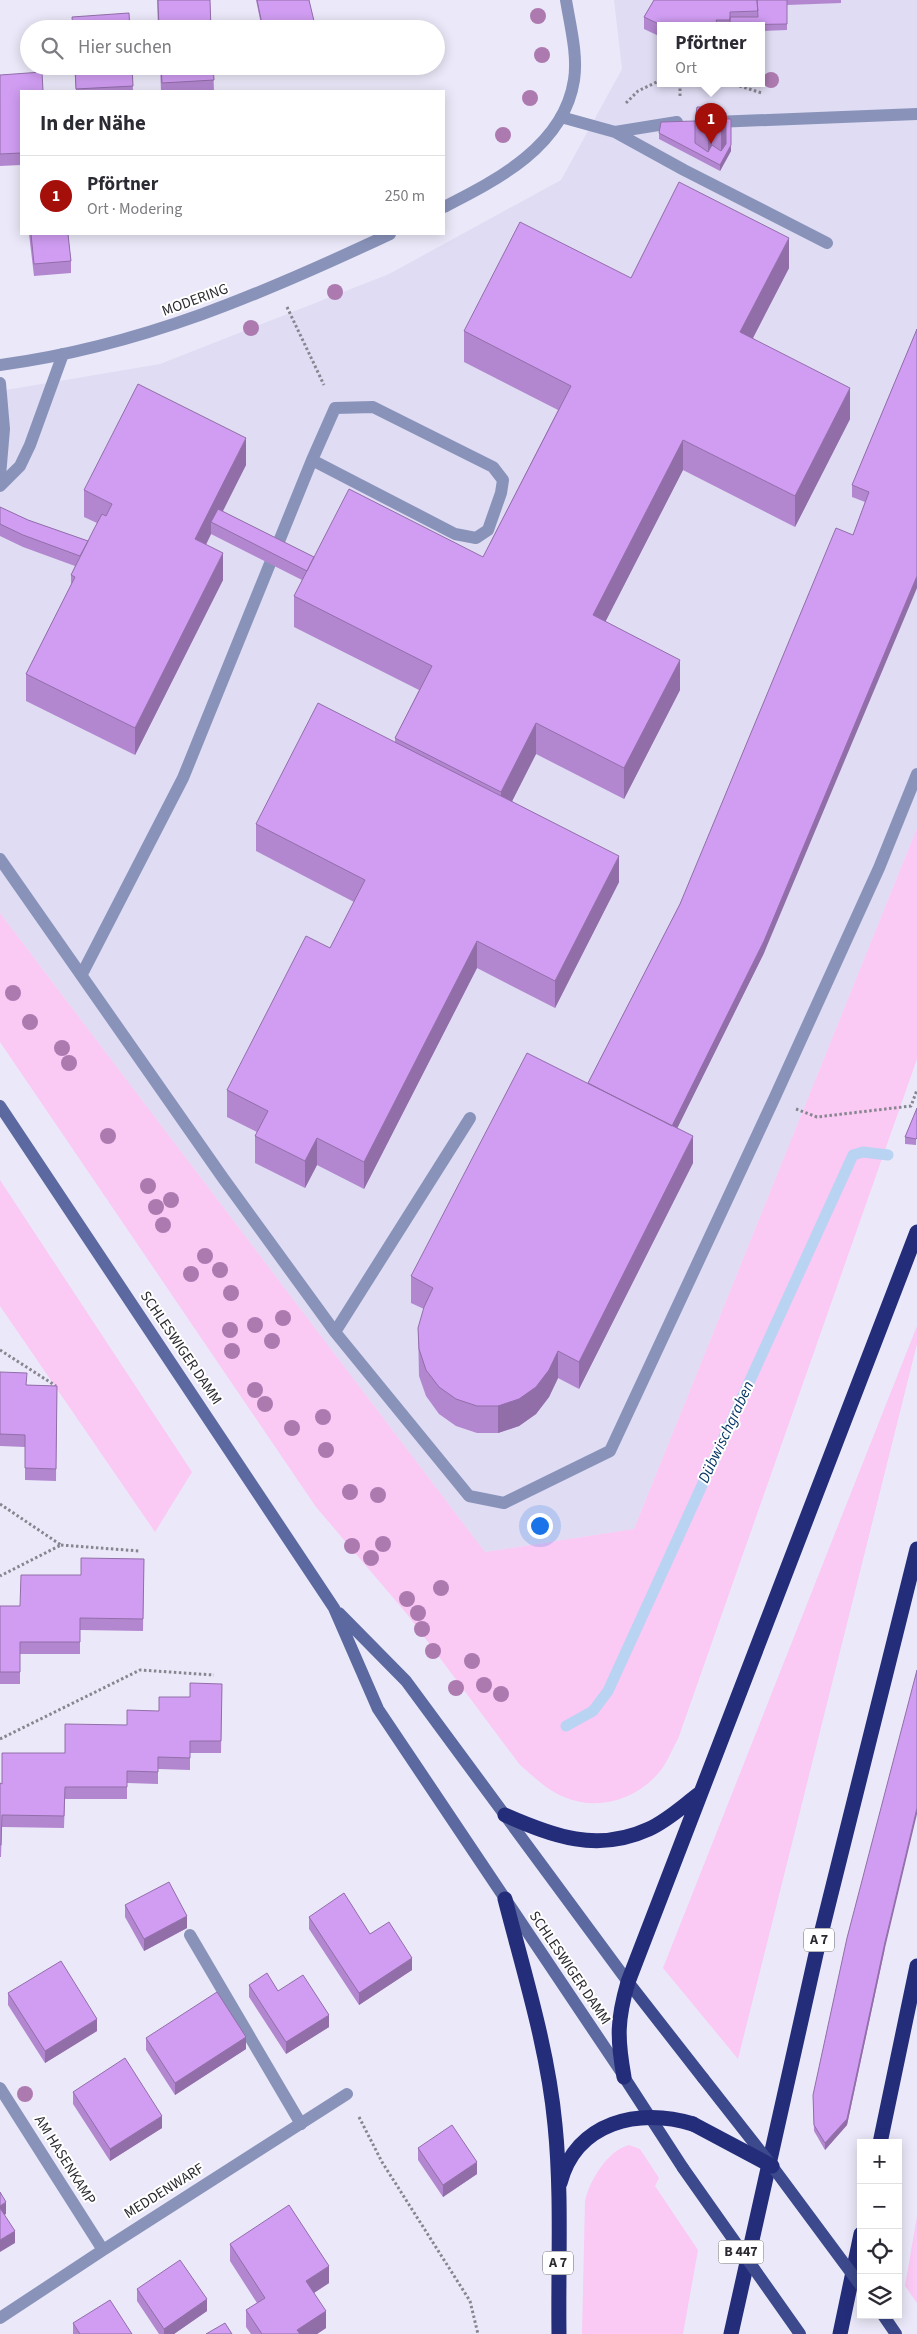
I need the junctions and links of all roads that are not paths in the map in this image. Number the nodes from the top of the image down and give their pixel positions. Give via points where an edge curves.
1 (566, 0) edge
2 (917, 114) edge
3 (561, 117) junction
4 (688, 122) edge
5 (705, 122) edge
6 (615, 132) junction
7 (445, 206) edge
8 (388, 235) edge
9 (827, 243) dead end
10 (63, 354) junction
11 (0, 365) edge
12 (0, 383) edge
13 (312, 460) junction
14 (0, 476) edge
15 (0, 486) edge
16 (917, 774) edge
17 (0, 859) edge
18 (82, 974) junction
19 (0, 1106) edge
20 (470, 1118) dead end
21 (917, 1232) edge
22 (335, 1332) junction
23 (917, 1549) edge
24 (334, 1608) junction
25 (700, 1793) junction
26 (505, 1815) junction
27 (506, 1899) junction
28 (190, 1935) dead end
29 (917, 1967) edge
30 (628, 1982) junction
31 (624, 2077) junction
32 (0, 2088) edge
33 (347, 2094) road end
34 (649, 2116) junction
35 (301, 2124) junction
36 (881, 2139) edge
37 (772, 2166) junction
38 (558, 2192) junction
39 (103, 2250) junction
40 (857, 2253) edge
41 (857, 2281) edge
42 (0, 2318) edge
43 (885, 2319) edge
44 (559, 2334) edge
45 (730, 2334) edge
46 (800, 2334) edge
47 (840, 2334) edge
48 (896, 2334) edge

1 - 3 street via 574,80
2 - 5 street
3 - 6 street
3 - 7 street via 531,154 481,188
4 - 6 street
6 - 9 street
8 - 10 street, MODERING via 277,286 159,330
10 - 11 street, MODERING
10 - 15 street via 27,452 20,466
12 - 14 street via 4,429
13 - 13 street via 455,534 476,538 488,530 503,480 493,467 373,407 335,408
13 - 18 street via 183,778
16 - 22 street via 879,868 610,1451 504,1504 469,1496
17 - 18 street
18 - 22 street via 223,1178
19 - 24 main road, SCHLESWIGER DAMM
20 - 22 street
21 - 25 highway
23 - 45 highway, A 7 via 816,1954
24 - 26 main road, SCHLESWIGER DAMM via 406,1681
24 - 27 main road, SCHLESWIGER DAMM via 378,1709
25 - 26 highway via 650,1829 606,1840 578,1840 543,1831
25 - 30 highway
26 - 30 main road, SCHLESWIGER DAMM
27 - 31 main road, SCHLESWIGER DAMM
27 - 38 highway, A 7 via 550,2093
28 - 35 street
29 - 36 highway
30 - 31 highway via 618,2026
30 - 37 main road, SCHLESWIGER DAMM, bridge
31 - 34 main road, SCHLESWIGER DAMM / B 447
32 - 39 street, AM HASENKAMP
33 - 35 street, MEDDENWARF
34 - 37 highway, bridge via 693,2124
34 - 38 highway, A 7 via 625,2119 608,2126 582,2144 569,2161
34 - 46 main road, SCHLESWIGER DAMM / B 447, bridge
35 - 39 street, MEDDENWARF
37 - 41 main road, SCHLESWIGER DAMM, bridge
38 - 44 highway, A 7
39 - 42 street, MEDDENWARF
40 - 47 highway
43 - 48 main road

